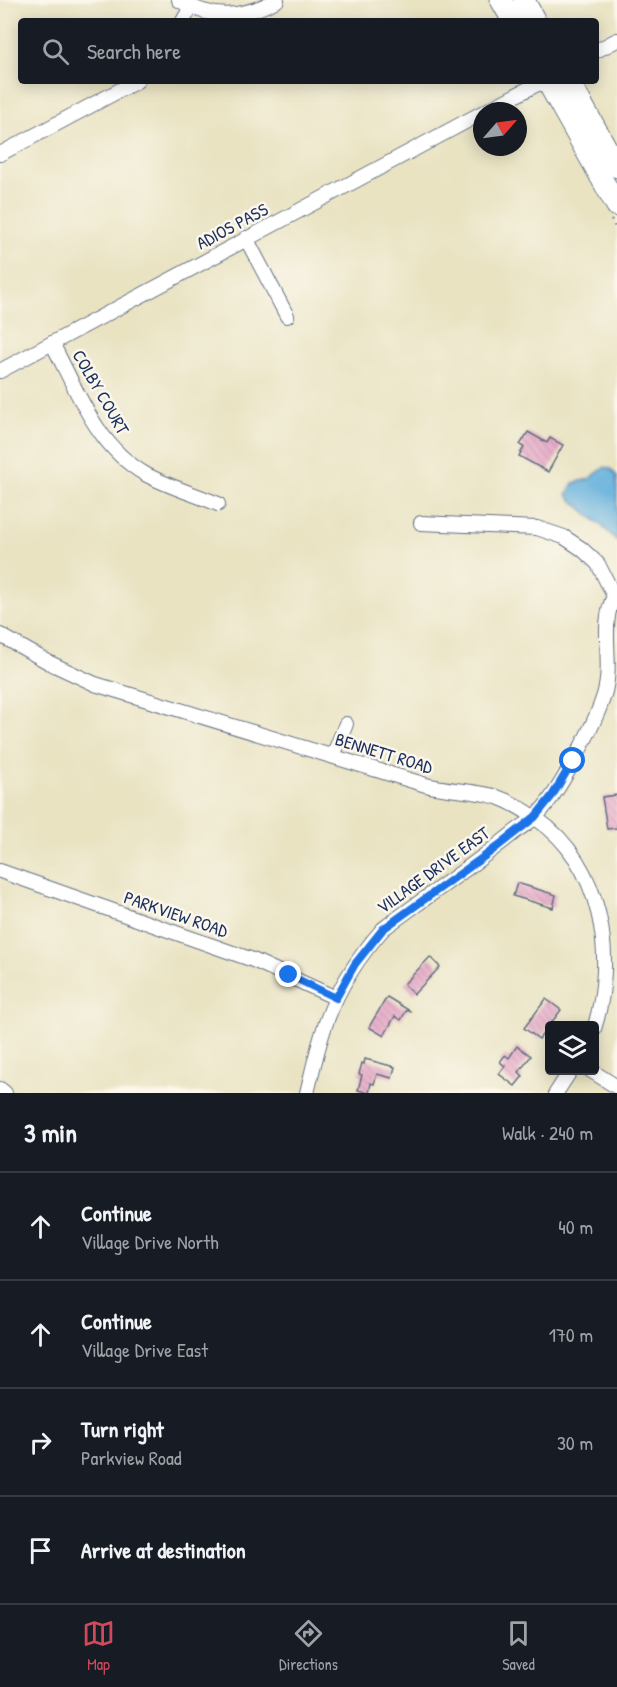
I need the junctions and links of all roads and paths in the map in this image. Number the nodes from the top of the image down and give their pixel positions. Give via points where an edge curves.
1 (277, 0) edge
2 (501, 0) edge
3 (524, 0) edge
4 (185, 3) edge
5 (183, 18) edge
6 (511, 18) edge
7 (533, 18) edge
8 (617, 40) edge
9 (599, 49) edge
10 (131, 84) edge
11 (539, 84) edge
12 (547, 84) edge
13 (571, 84) edge
14 (504, 102) edge
15 (473, 118) edge
16 (0, 154) edge
17 (617, 167) edge
18 (617, 206) edge
19 (246, 238) junction
20 (286, 316) dead end
21 (52, 343) junction
22 (0, 371) edge
23 (218, 504) dead end
24 (421, 523) dead end
25 (615, 595) edge
26 (0, 635) edge
27 (346, 724) dead end
28 (333, 756) junction
29 (535, 817) junction
30 (0, 871) edge
31 (336, 998) junction
32 (597, 1021) edge
33 (568, 1075) edge
34 (597, 1075) edge
35 (617, 1087) edge
36 (0, 1089) edge
37 (5, 1093) edge
38 (307, 1093) edge
39 (556, 1093) edge

1 - 4 street via 252,12 228,15 212,14
2 - 6 main road
3 - 7 main road
4 - 5 street
8 - 9 street
10 - 16 street
11 - 14 street, ADIOS PASS
12 - 18 main road
13 - 17 main road
15 - 19 street, ADIOS PASS
19 - 20 street
19 - 21 street, ADIOS PASS
21 - 22 street, ADIOS PASS
21 - 23 street, COLBY COURT via 110,446 145,474
24 - 25 street via 537,528 564,537 598,564
25 - 29 street, VILLAGE DRIVE EAST via 606,616 608,669 604,695 582,744
26 - 28 street, BENNETT ROAD via 94,684
27 - 28 street
28 - 29 street, BENNETT ROAD via 428,785 496,797
29 - 31 street, VILLAGE DRIVE EAST via 383,929 355,964
29 - 32 street, BENNETT ROAD via 577,858 603,908 609,932 610,970
30 - 31 street, PARKVIEW ROAD via 254,960
31 - 38 street, VILLAGE DRIVE EAST via 318,1046
33 - 39 street
34 - 35 street
36 - 37 street

